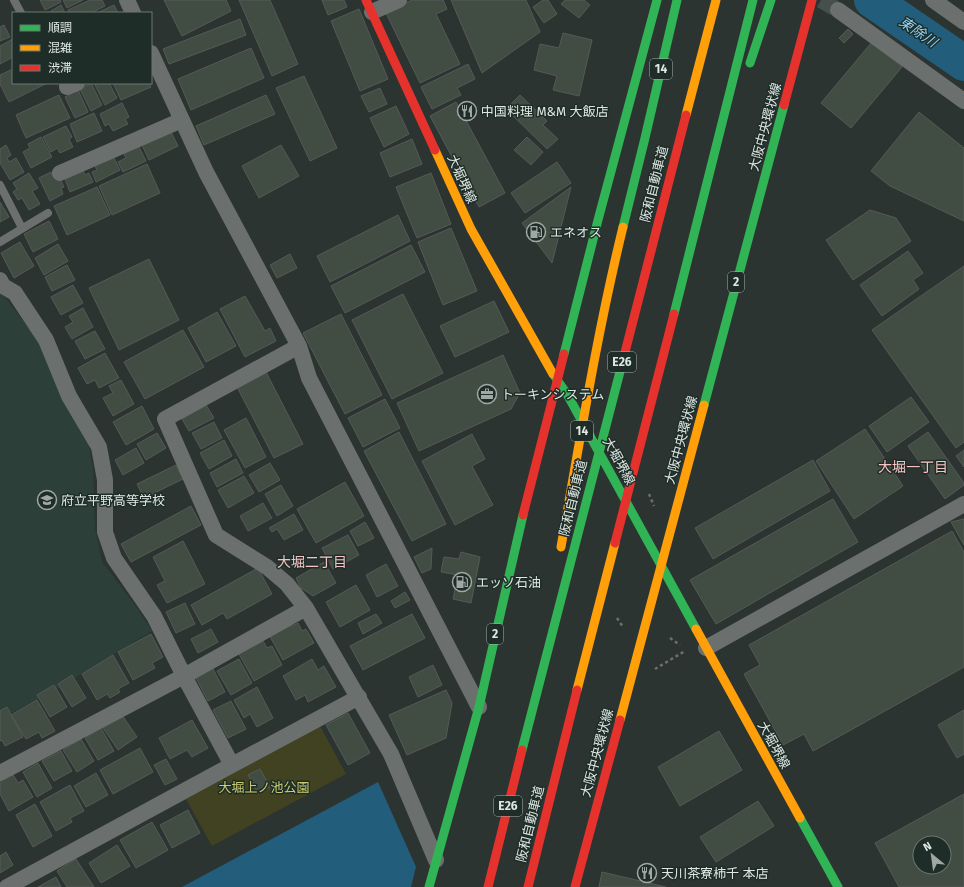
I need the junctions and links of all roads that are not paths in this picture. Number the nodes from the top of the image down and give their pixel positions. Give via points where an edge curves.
1 (14, 0) edge
2 (127, 0) edge
3 (399, 0) edge
4 (657, 0) edge
5 (677, 0) edge
6 (716, 0) edge
7 (753, 0) edge
8 (771, 0) edge
9 (812, 0) edge
10 (933, 0) edge
11 (369, 6) edge
12 (838, 10) tunnel mouth
13 (20, 12) edge
14 (133, 12) edge
15 (964, 22) edge
16 (152, 55) edge
17 (748, 72) dead end
18 (964, 100) edge
19 (182, 120) junction
20 (60, 173) dead end
21 (0, 185) edge
22 (48, 213) dead end
23 (706, 226) dead end
24 (22, 228) junction
25 (0, 242) edge
26 (0, 280) edge
27 (670, 329) junction
28 (299, 346) junction
29 (557, 380) junction
30 (964, 504) edge
31 (559, 554) dead end
32 (661, 565) junction
33 (306, 608) junction
34 (550, 609) dead end
35 (706, 648) junction
36 (184, 676) junction
37 (359, 697) junction
38 (479, 707) junction
39 (528, 725) junction
40 (232, 765) junction
41 (0, 773) edge
42 (516, 773) junction
43 (490, 845) dead end
44 (436, 860) junction
45 (7, 887) edge
46 (429, 887) edge
47 (488, 887) edge
48 (528, 887) edge
49 (575, 887) edge
50 (838, 887) edge

1 - 13 lane
2 - 14 street
3 - 11 street
4 - 29 main road, 2
5 - 31 main road, 14 via 614,264
6 - 39 main road, 阪和自動車道 / E26
7 - 27 main road, 阪和自動車道
8 - 17 main road
9 - 32 main road, 大阪中央環状線 / 2
10 - 15 street
11 - 29 main road, 大堀堺線 via 471,229
12 - 18 street
16 - 19 street
19 - 20 street
19 - 28 street via 206,172
21 - 24 lane
22 - 24 lane
23 - 27 main road
24 - 25 lane
26 - 36 street via 15,294 46,340 69,396 99,447 105,480 105,532 114,558 154,616
27 - 48 main road, 阪和自動車道
28 - 33 street via 165,419 216,535 267,567 287,584
28 - 38 street via 309,378
29 - 32 main road, 大堀堺線
29 - 38 main road, 2 via 516,542
30 - 35 street
32 - 35 main road, 大堀堺線
32 - 49 main road, 大阪中央環状線 / 2
33 - 36 street
33 - 37 street
34 - 39 main road
35 - 50 main road, 大堀堺線
36 - 40 street
36 - 41 street
37 - 40 street
37 - 44 street via 391,754
38 - 44 main road, 2
39 - 42 main road, 阪和自動車道 / E26
40 - 45 street
42 - 43 main road
42 - 47 main road, 阪和自動車道 / E26
44 - 46 main road, 2

